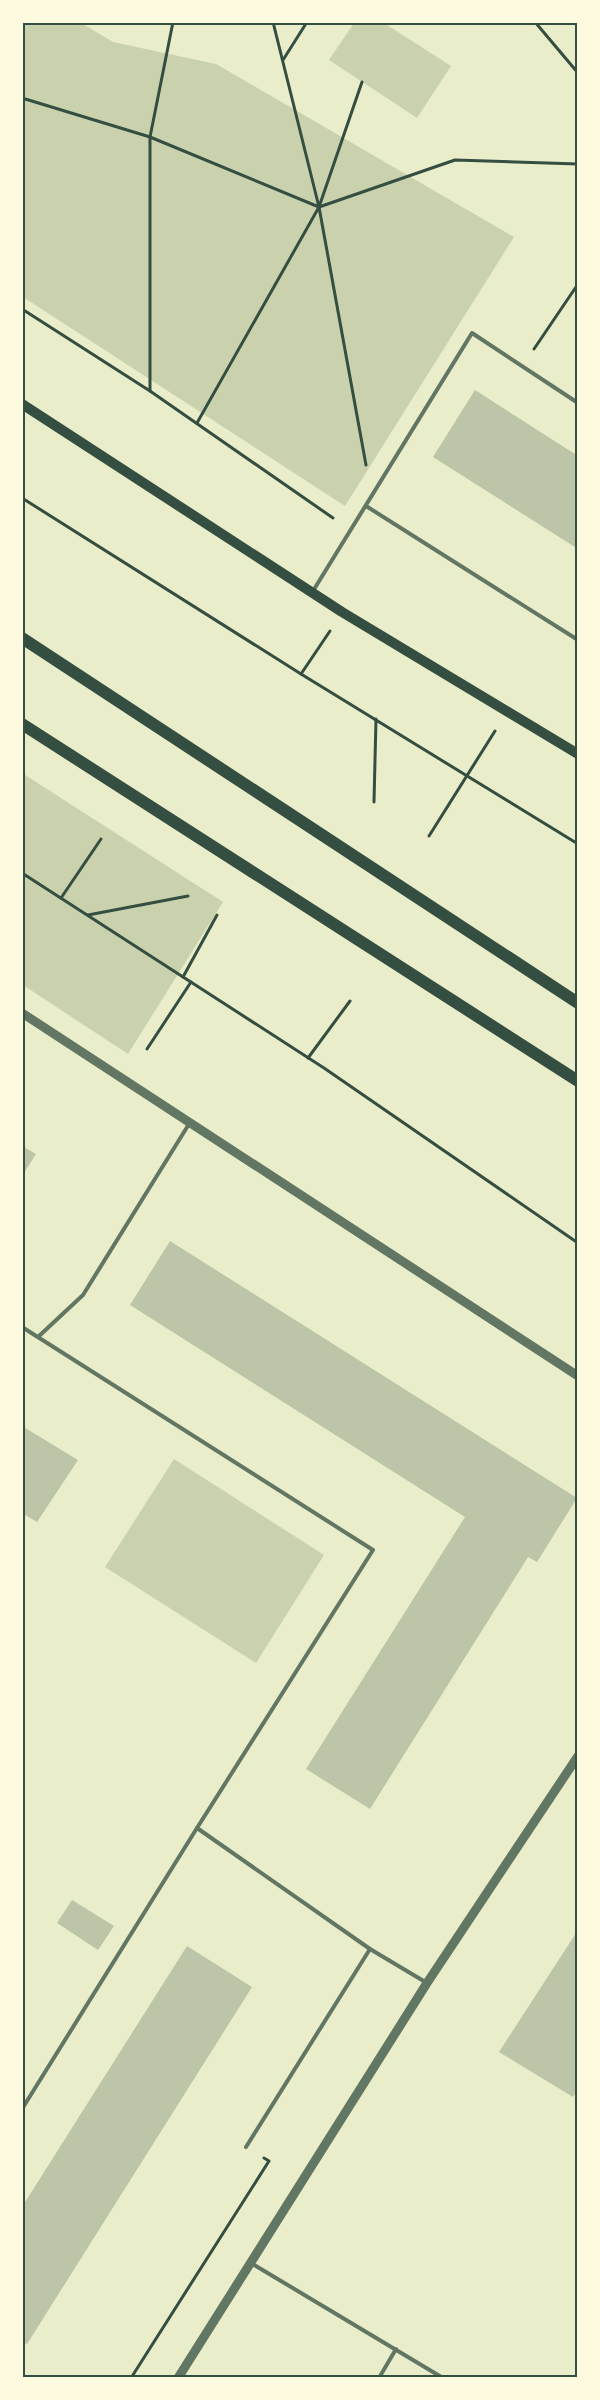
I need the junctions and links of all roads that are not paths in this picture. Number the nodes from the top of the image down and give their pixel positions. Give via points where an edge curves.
1 (578, 403) edge
2 (22, 404) edge
3 (366, 506) junction
4 (312, 593) junction
5 (22, 638) edge
6 (578, 640) edge
7 (22, 724) edge
8 (578, 754) edge
9 (578, 1003) edge
10 (22, 1012) edge
11 (578, 1081) edge
12 (191, 1121) junction
13 (22, 1327) edge
14 (38, 1337) junction
15 (578, 1376) edge
16 (578, 1756) edge
17 (197, 1828) junction
18 (370, 1949) junction
19 (427, 1983) junction
20 (22, 2109) edge
21 (246, 2147) road end
22 (251, 2263) junction
23 (396, 2349) junction
24 (178, 2378) edge
25 (379, 2378) edge
26 (443, 2378) edge

1 - 3 lane via 472,332
2 - 4 main road
3 - 4 lane
3 - 6 lane
4 - 8 main road
5 - 9 main road
7 - 11 main road
10 - 12 street
12 - 14 lane via 84,1295
12 - 15 street
13 - 14 lane
14 - 17 lane via 373,1550
16 - 19 street
17 - 18 lane
17 - 20 lane
18 - 19 lane
18 - 21 lane
19 - 22 street
22 - 23 lane
22 - 24 street
23 - 25 lane
23 - 26 lane

